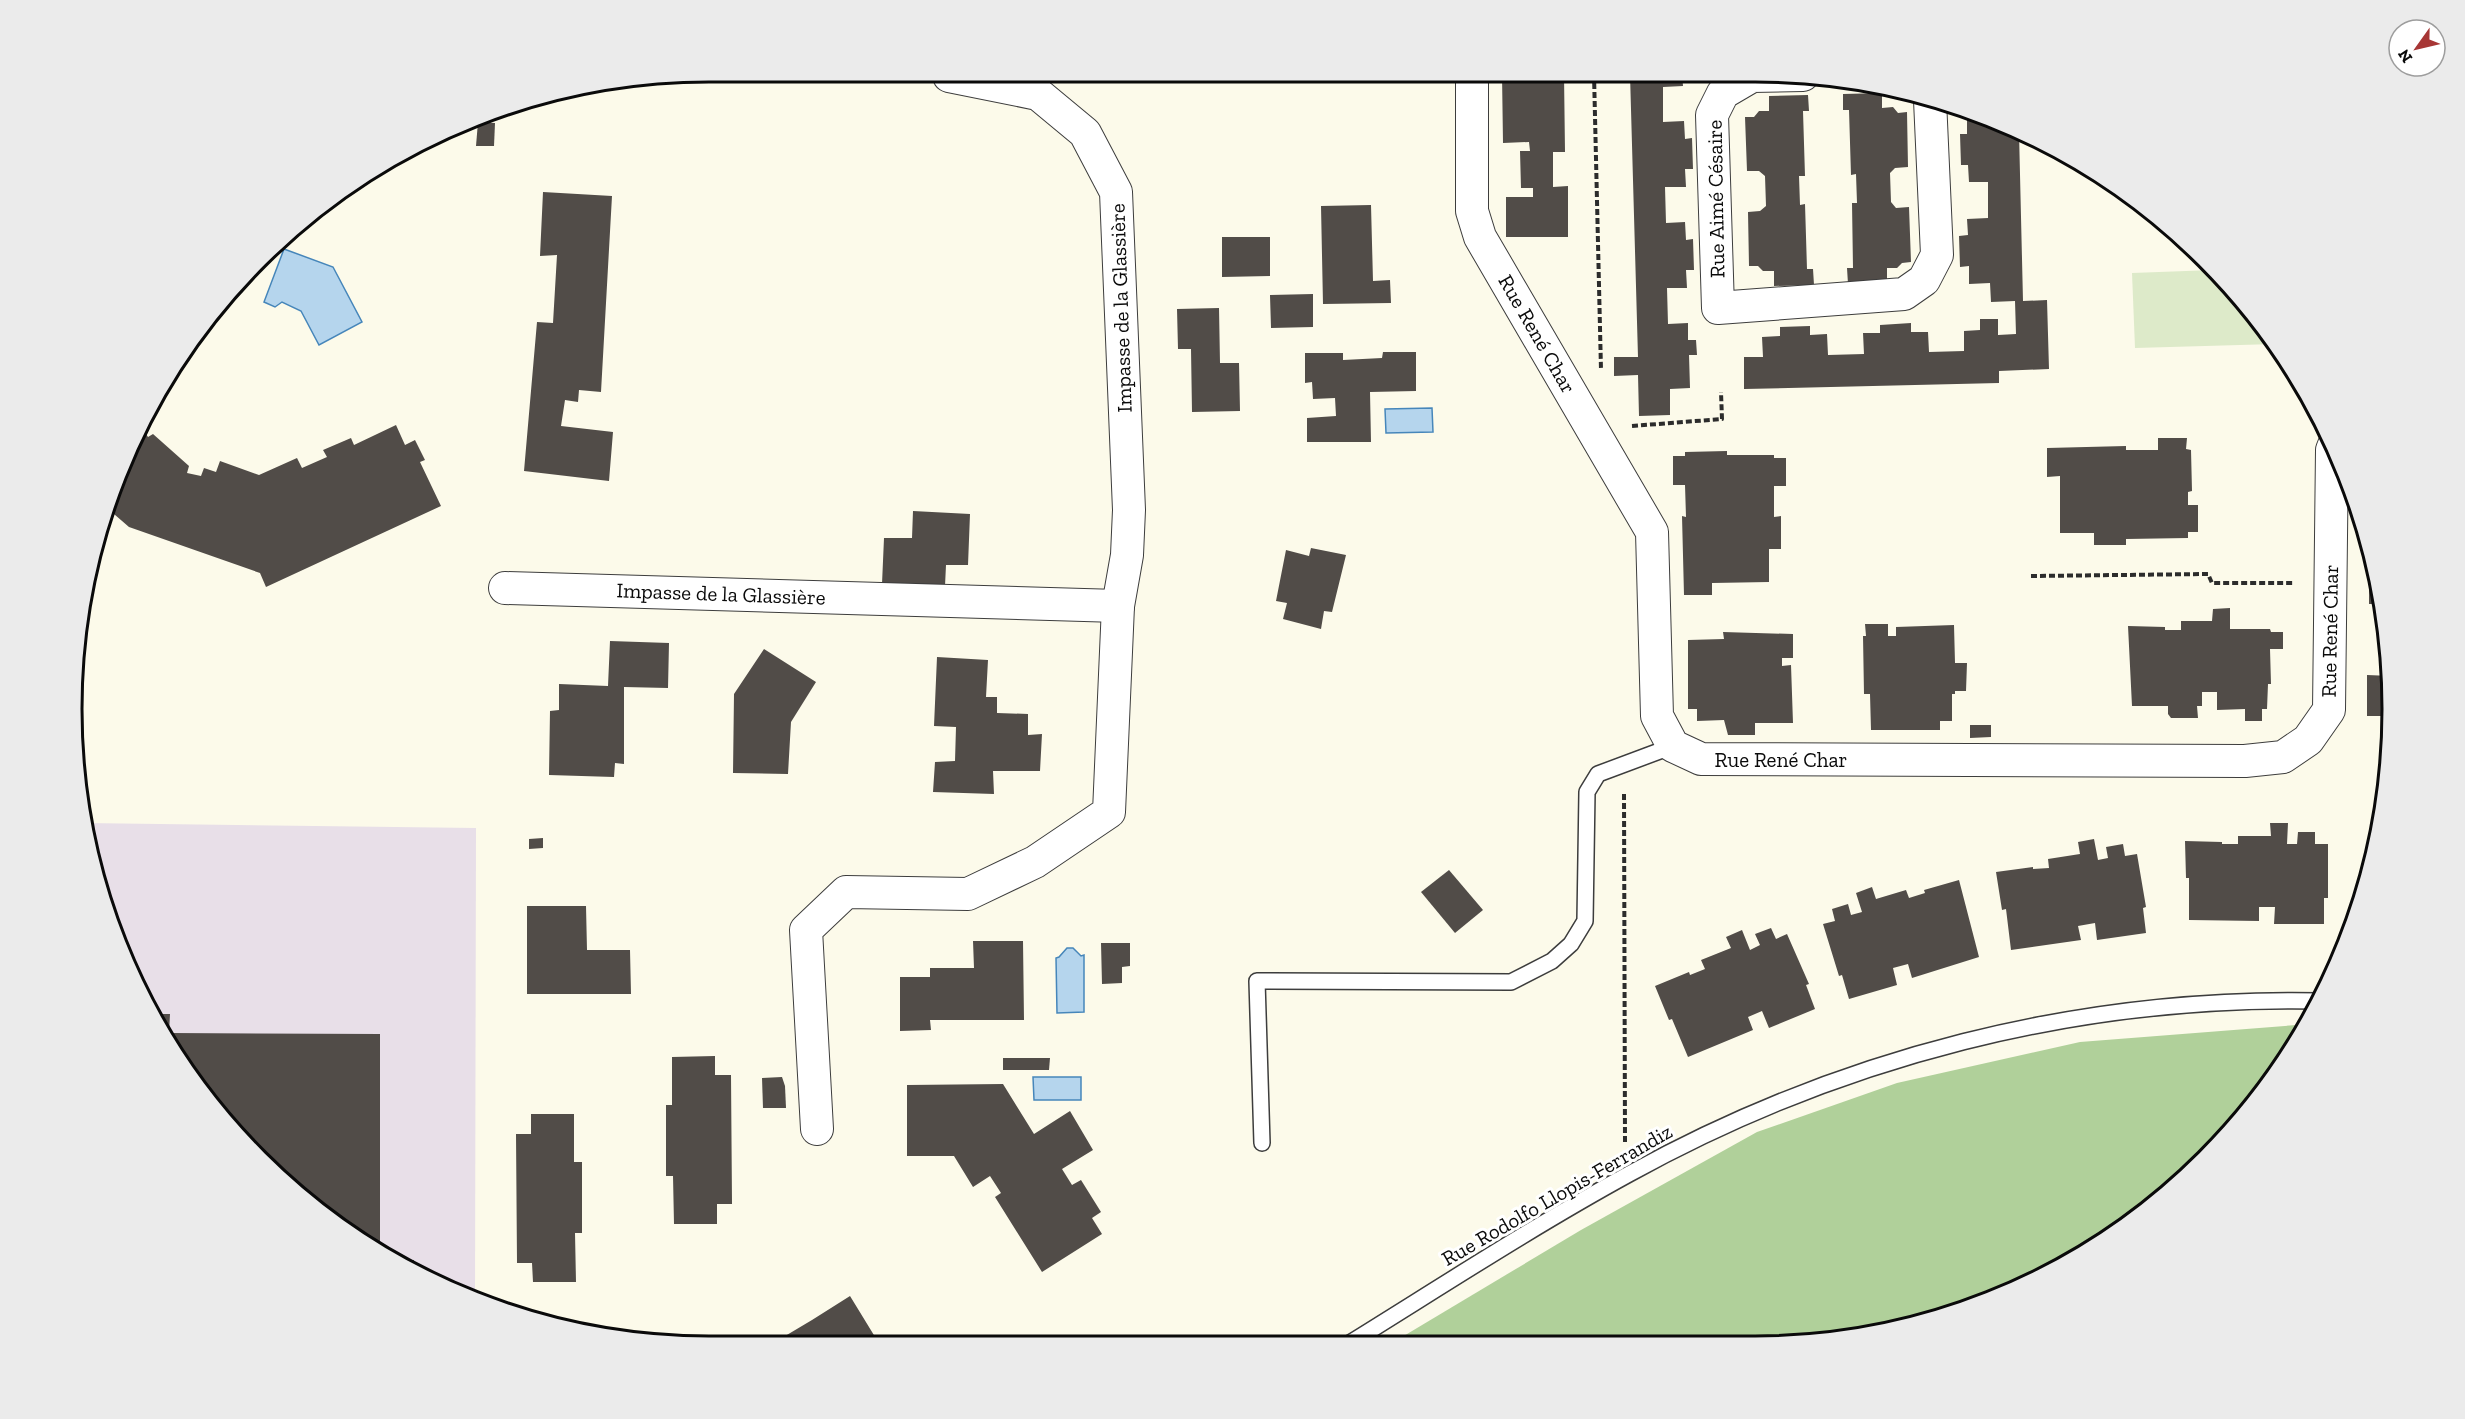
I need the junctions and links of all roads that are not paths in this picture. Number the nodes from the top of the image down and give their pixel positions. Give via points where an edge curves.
1 (979, 82) edge
2 (1472, 82) edge
3 (1741, 82) edge
4 (1930, 108) edge
5 (2332, 463) edge
6 (505, 588) dead end
7 (1118, 606) junction
8 (1673, 746) junction
9 (2310, 1002) edge
10 (817, 1129) dead end
11 (1262, 1143) dead end
12 (1361, 1336) edge

1 - 7 street, Impasse de la Glassière via 1038,94 1085,133 1116,192 1129,510 1127,555
2 - 8 street, Rue René Char via 1472,211 1480,237 1652,532 1657,716
3 - 4 street, Rue Aimé Césaire via 1724,93 1712,115 1718,308 1904,294 1924,280 1937,255
5 - 8 street, Rue René Char via 2329,710 2308,740 2283,757 2245,761 1701,759
6 - 7 street, Impasse de la Glassière
7 - 10 street, Impasse de la Glassière via 1109,812 1035,862 968,894 846,892 806,930
8 - 11 lane via 1598,774 1587,792 1585,921 1571,944 1552,960 1511,982 1257,981
9 - 12 lane, Rue Rodolfo Llopis-Ferrandiz via 2175,1005 2070,1018 1964,1040 1878,1065 1786,1098 1629,1173

